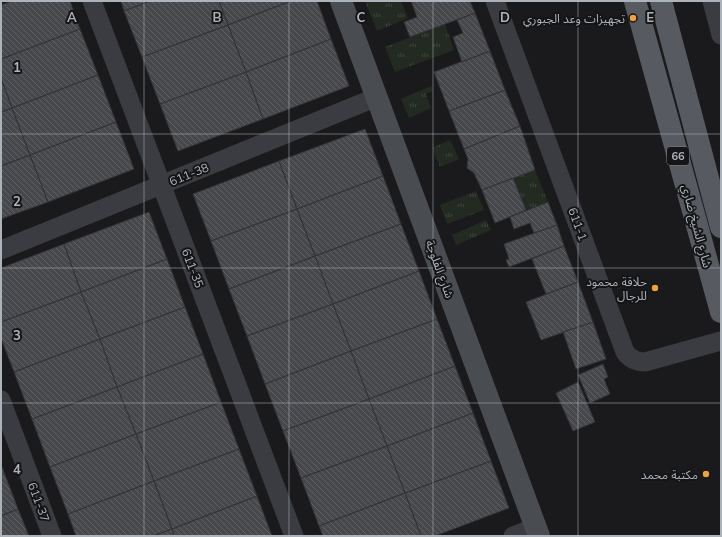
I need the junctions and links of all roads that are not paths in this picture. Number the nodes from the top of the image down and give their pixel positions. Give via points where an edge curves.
1 (92, 1) edge
2 (341, 1) edge
3 (495, 1) edge
4 (635, 1) edge
5 (661, 1) edge
6 (712, 1) edge
7 (721, 35) edge
8 (377, 97) junction
9 (162, 185) junction
10 (720, 219) edge
11 (1, 250) edge
12 (721, 312) edge
13 (721, 341) edge
14 (1, 400) edge
15 (538, 532) edge
16 (52, 536) edge
17 (294, 536) edge
18 (513, 536) edge

1 - 9 street, 611-35
2 - 8 street, شارع الفلوجة
3 - 13 street, 611-1 via 625,352 634,360 645,362
4 - 12 main road, شارع الشيخ ضاري / 66
5 - 10 main road, شارع الشيخ ضاري / 66
6 - 7 street
8 - 9 street, 611-38
8 - 15 street, شارع الفلوجة
9 - 11 street, 611-38
9 - 17 street, 611-35
14 - 16 street, 611-37
15 - 18 street

